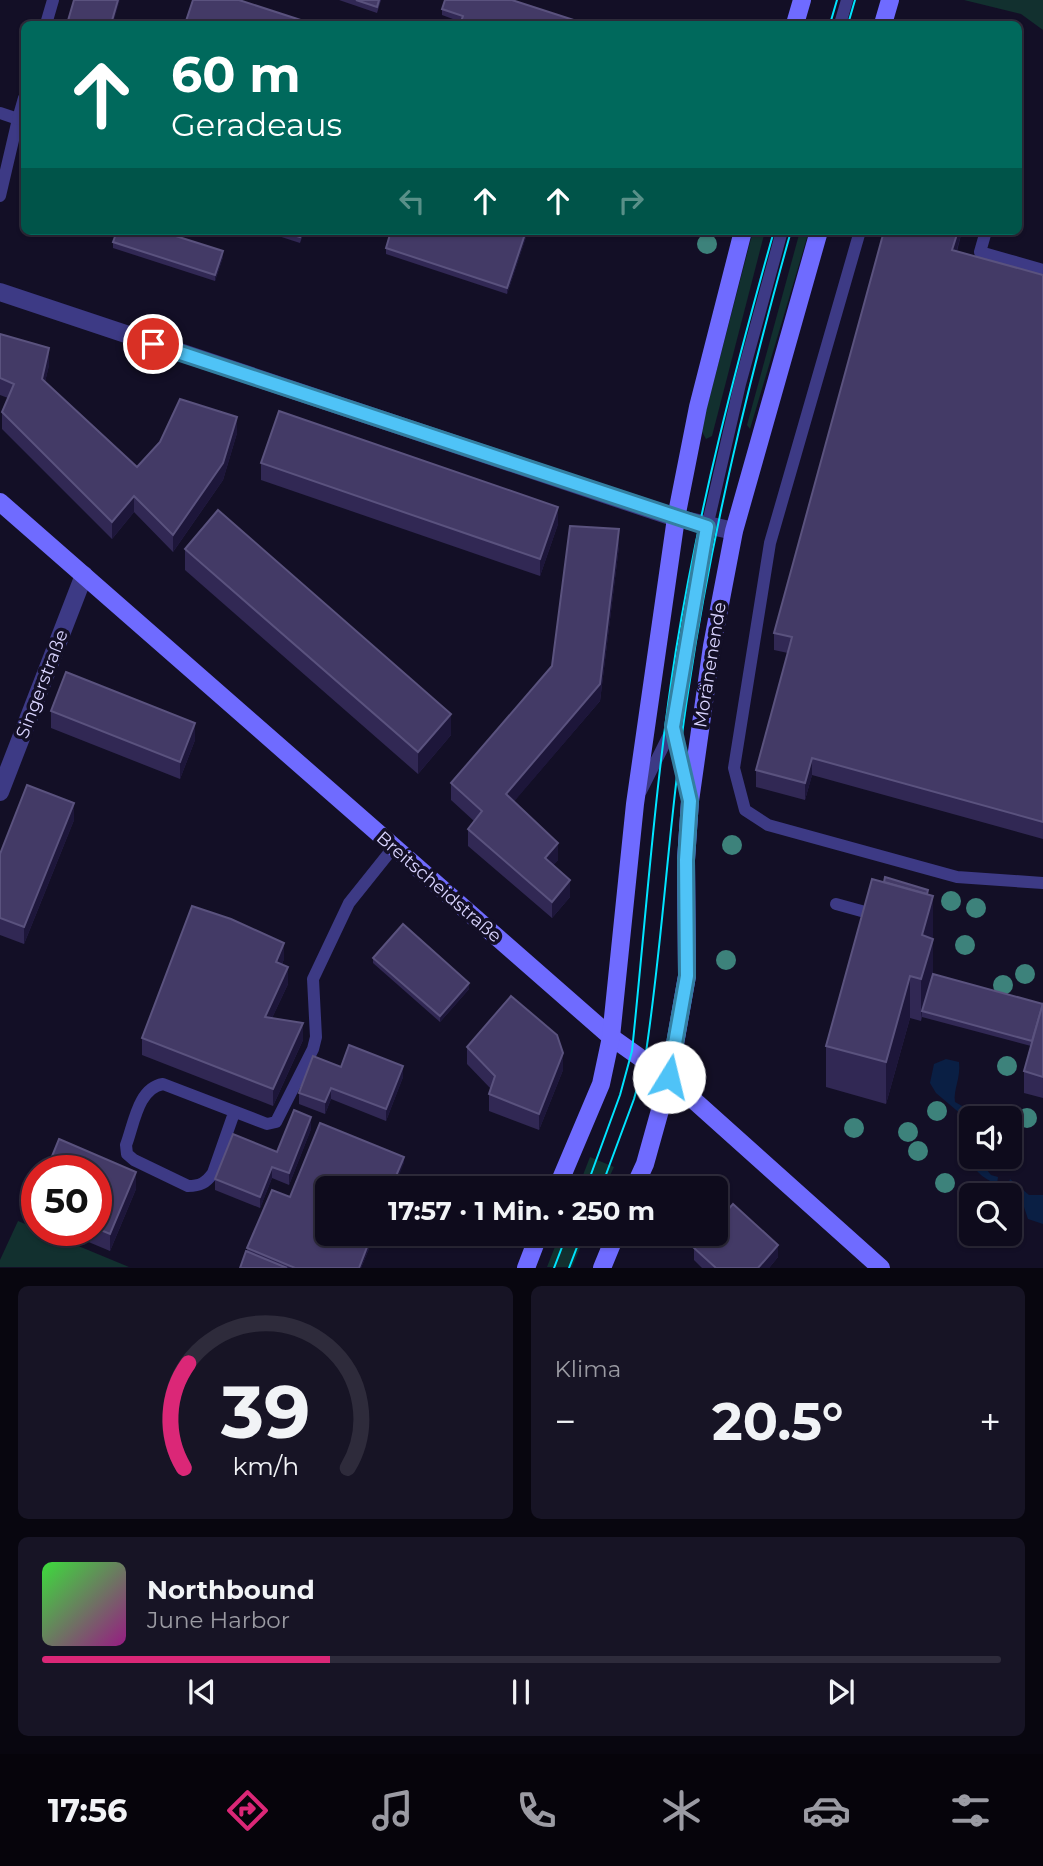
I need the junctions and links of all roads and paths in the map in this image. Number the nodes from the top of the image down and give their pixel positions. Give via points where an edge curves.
1 (53, 0) edge
2 (802, 0) edge
3 (847, 0) edge
4 (890, 0) edge
5 (47, 21) edge
6 (796, 21) edge
7 (842, 21) edge
8 (884, 21) edge
9 (21, 108) edge
10 (0, 113) edge
11 (18, 119) junction
12 (0, 195) edge
13 (742, 235) edge
14 (781, 235) edge
15 (818, 235) edge
16 (859, 235) edge
17 (985, 235) edge
18 (1043, 270) edge
19 (0, 292) edge
20 (0, 502) edge
21 (676, 518) junction
22 (707, 527) junction
23 (734, 531) junction
24 (84, 575) junction
25 (673, 727) junction
26 (0, 792) edge
27 (690, 801) junction
28 (635, 804) junction
29 (393, 848) junction
30 (1043, 883) edge
31 (836, 904) dead end
32 (887, 917) edge
33 (611, 1037) junction
34 (669, 1077) junction
35 (234, 1113) junction
36 (563, 1176) edge
37 (640, 1176) edge
38 (534, 1246) edge
39 (611, 1246) edge
40 (526, 1268) edge
41 (602, 1268) edge
42 (881, 1268) edge

1 - 5 lane
2 - 6 main road
3 - 7 lane
4 - 8 main road
9 - 11 lane
10 - 11 lane
11 - 12 lane
13 - 21 main road via 698,407
14 - 22 lane
15 - 23 main road, Moränenende
16 - 30 lane via 770,543 734,768 745,810 768,825 957,877
17 - 18 lane via 980,252
19 - 21 street
20 - 24 main road, Breitscheidstraße
21 - 22 street
21 - 28 main road
22 - 23 street
22 - 25 lane
23 - 27 main road, Moränenende
24 - 26 street, Singerstraße
24 - 29 main road, Breitscheidstraße
25 - 27 lane
25 - 28 lane
27 - 34 main road, Moränenende via 687,976
28 - 33 main road
29 - 33 main road, Breitscheidstraße
29 - 35 lane via 349,903 313,979 316,1037 282,1113 276,1122 267,1124
31 - 32 lane
33 - 34 main road, Breitscheidstraße
33 - 36 main road via 601,1084
34 - 37 main road, Moränenende
34 - 42 main road, Breitscheidstraße
35 - 35 lane via 163,1084 154,1086 145,1092 127,1154 188,1186 198,1186 213,1173
38 - 40 main road
39 - 41 main road

